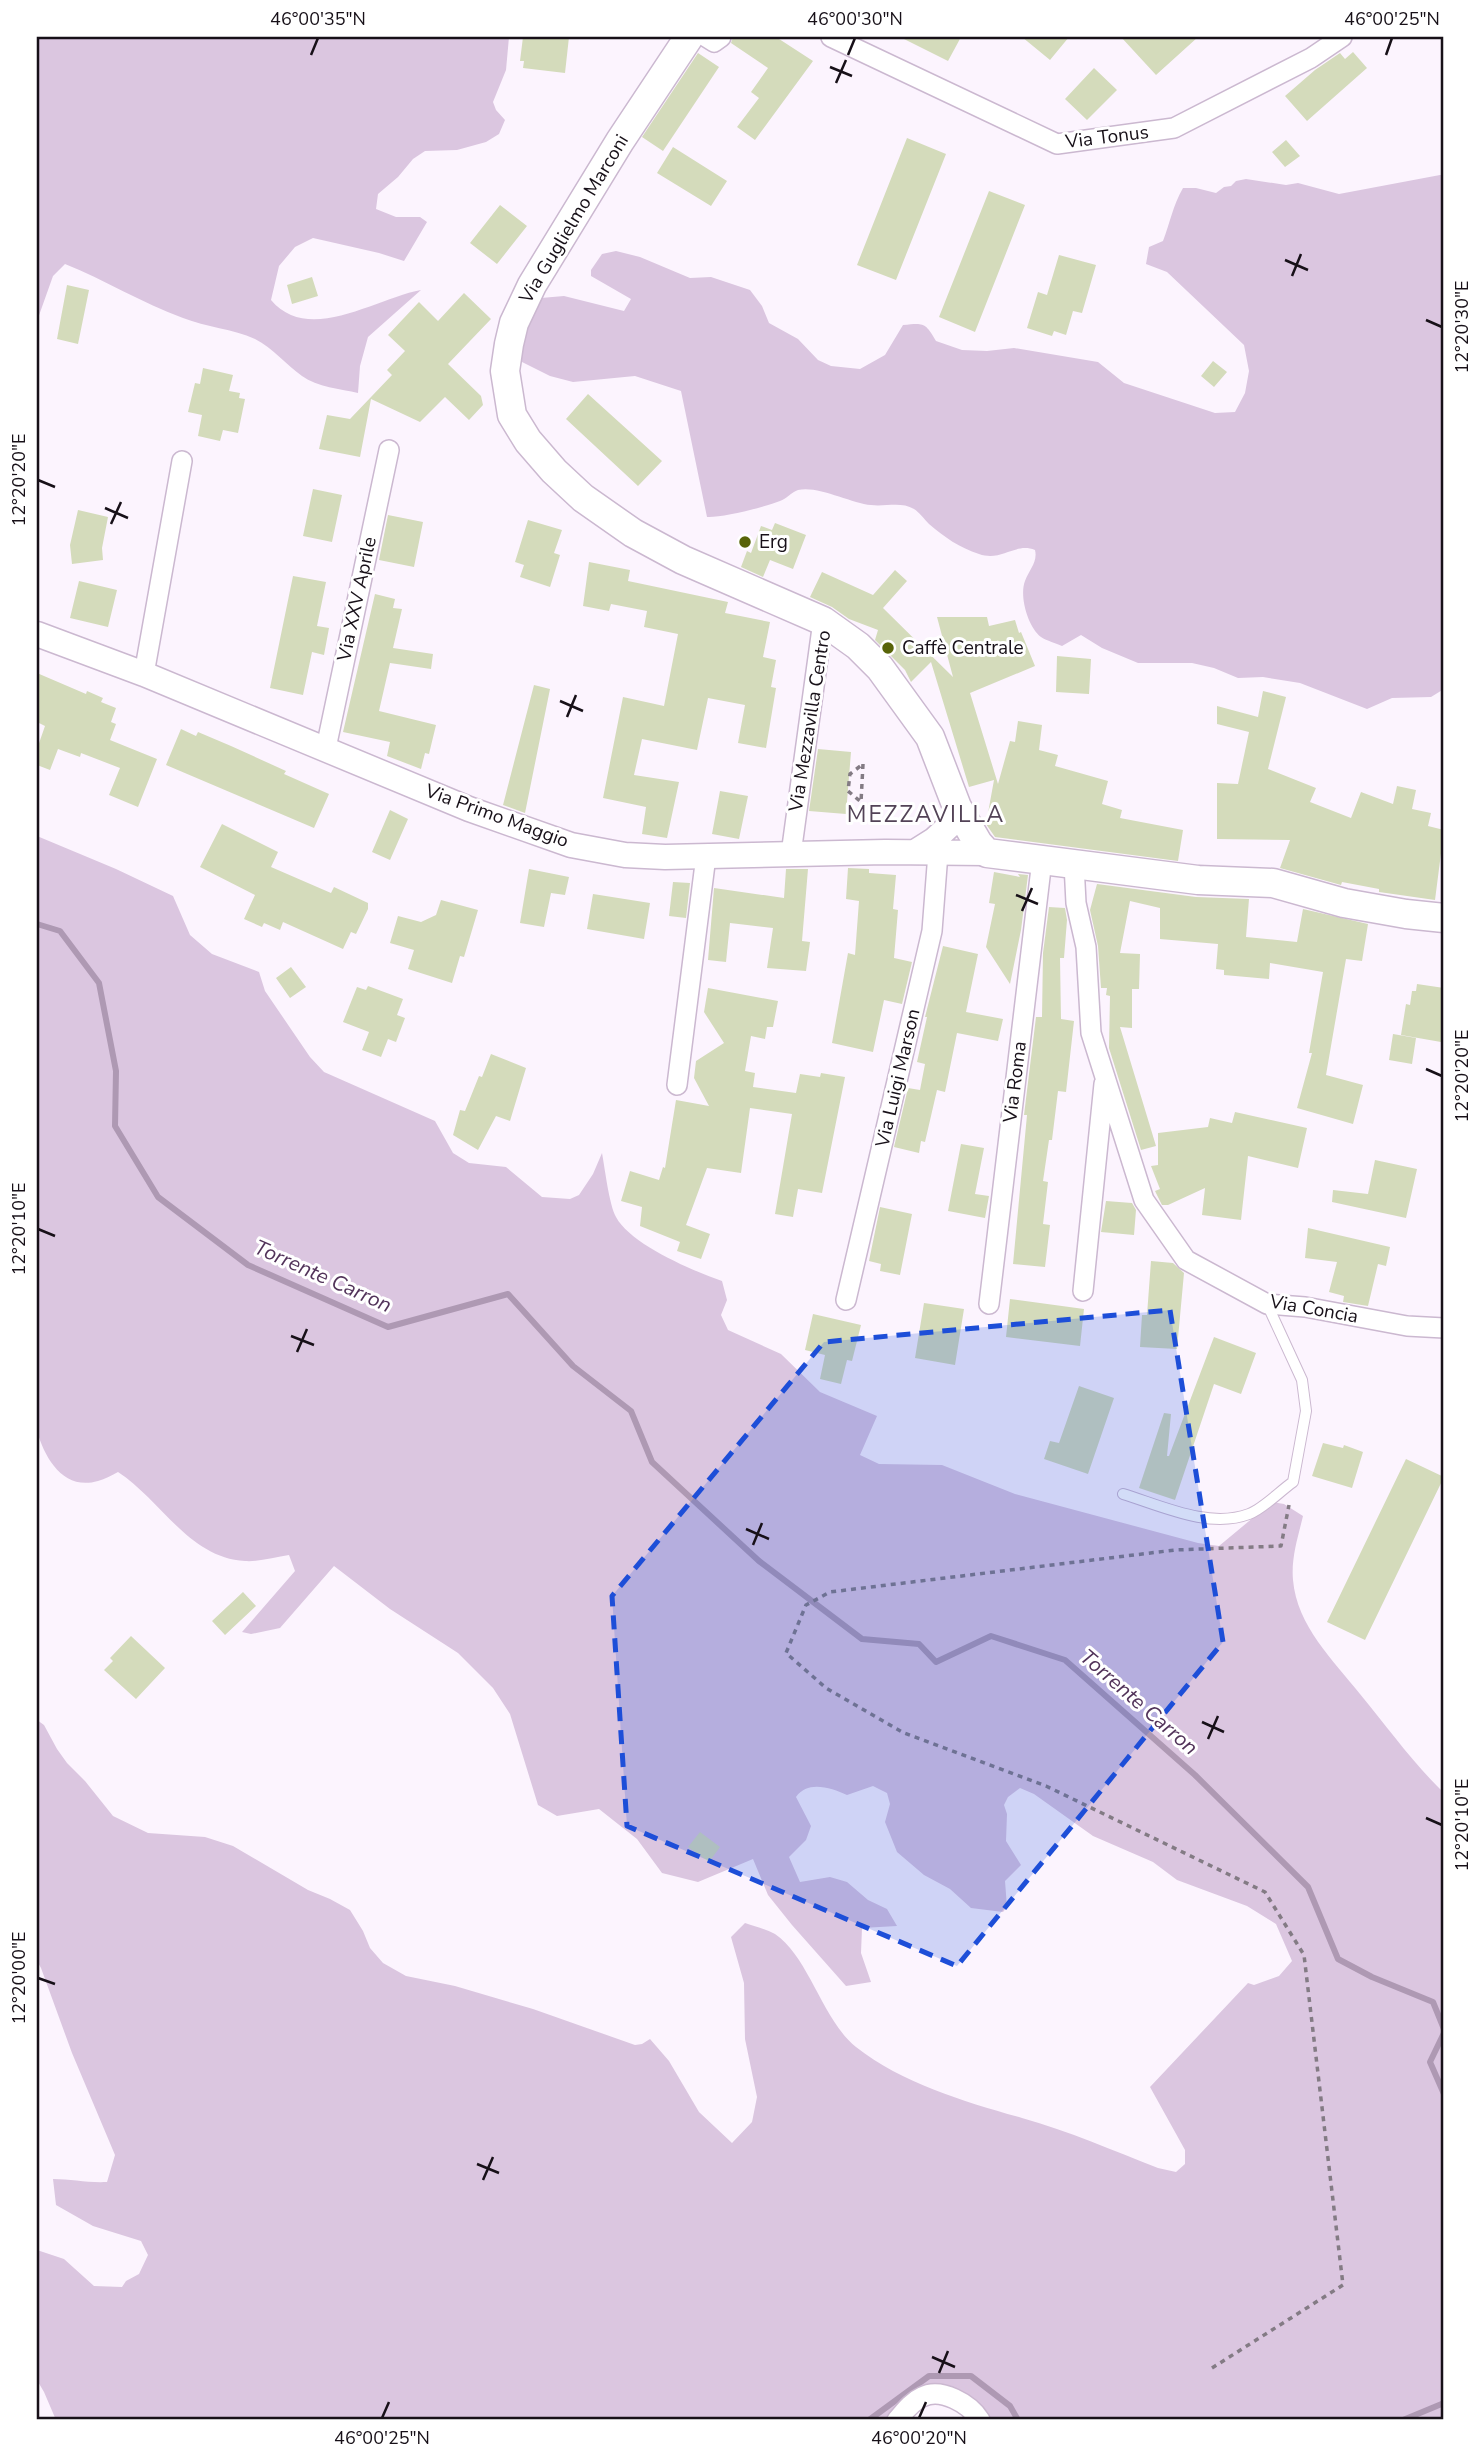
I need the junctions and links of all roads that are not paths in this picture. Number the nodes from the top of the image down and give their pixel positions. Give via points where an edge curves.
1 (689, 37) edge
2 (706, 37) edge
3 (721, 37) edge
4 (831, 37) edge
5 (1342, 37) edge
6 (389, 450) dead end
7 (182, 461) dead end
8 (823, 621) junction
9 (37, 634) edge
10 (144, 674) junction
11 (326, 748) junction
12 (961, 815) junction
13 (926, 853) junction
14 (987, 853) junction
15 (791, 854) junction
16 (706, 856) junction
17 (1042, 860) junction
18 (1074, 864) junction
19 (1444, 918) edge
20 (1104, 1076) junction
21 (677, 1085) dead end
22 (1083, 1291) dead end
23 (846, 1300) dead end
24 (989, 1304) dead end
25 (1267, 1304) junction
26 (1444, 1328) edge
27 (1123, 1494) dead end
28 (897, 2420) edge
29 (980, 2420) edge

1 - 8 main road, Via Guglielmo Marconi via 620,141 523,304 505,371 512,415 554,471 583,498 634,533 683,560
2 - 3 street via 714,42
4 - 5 street, Via Tonus via 1057,144 1174,128 1311,58
6 - 11 street, Via XXV Aprile
7 - 10 street
8 - 12 main road, Via Mezzavilla Centro via 880,668 930,737
8 - 15 street, Via Mezzavilla Centro
9 - 10 street, Via Primo Maggio
10 - 11 street, Via Primo Maggio
11 - 16 street, Via Primo Maggio via 469,809 571,845 625,855
12 - 13 street via 933,840
12 - 14 main road, Via Mezzavilla Centro
13 - 14 street, Via Primo Maggio
13 - 15 street, Via Primo Maggio
13 - 23 street, Via Luigi Marson via 932,931
14 - 17 main road
15 - 16 street, Via Primo Maggio
16 - 21 street
17 - 18 main road
17 - 24 street, Via Roma
18 - 19 main road via 1198,880 1273,883 1344,903
18 - 20 street, Via Concia via 1076,903 1086,947 1091,1033
20 - 22 street, Via Concia
20 - 25 street, Via Concia via 1144,1200 1186,1260
25 - 26 street, Via Concia
25 - 27 lane via 1303,1380 1306,1410 1293,1482 1252,1513 1228,1520 1196,1516
28 - 29 street via 924,2395 948,2396

